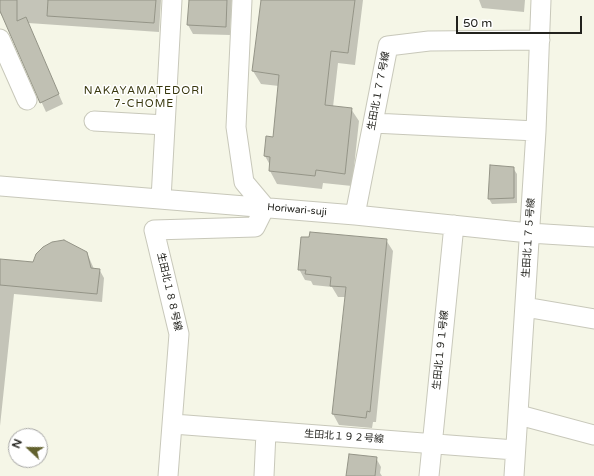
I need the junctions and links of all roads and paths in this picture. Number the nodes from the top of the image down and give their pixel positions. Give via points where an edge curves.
1 (172, 0) edge
2 (242, 0) edge
3 (541, 0) edge
4 (0, 39) edge
5 (540, 40) junction
6 (27, 100) dead end
7 (94, 121) dead end
8 (373, 123) junction
9 (165, 125) junction
10 (536, 131) junction
11 (0, 186) edge
12 (161, 199) junction
13 (265, 207) junction
14 (355, 215) junction
15 (454, 225) junction
16 (530, 233) junction
17 (594, 237) edge
18 (525, 307) junction
19 (594, 318) edge
20 (519, 415) junction
21 (173, 424) junction
22 (266, 432) junction
23 (594, 435) edge
24 (432, 444) junction
25 (515, 450) junction
26 (168, 476) edge
27 (264, 476) edge
28 (429, 476) edge
29 (514, 476) edge

1 - 9 street
2 - 13 street via 236,127 244,182
3 - 5 street, 生田北１７５号線
4 - 6 street
5 - 8 street, 生田北１７７号線 via 429,41 388,46
5 - 10 street, 生田北１７５号線
7 - 9 street
8 - 10 street
8 - 14 street, 生田北１７７号線
9 - 12 street
10 - 16 street, 生田北１７５号線
11 - 12 street, Horiwari-suji
12 - 13 street, Horiwari-suji
13 - 14 street, Horiwari-suji
13 - 21 street, 生田北１８８号線 via 255,227 154,230 179,334
14 - 15 street, Horiwari-suji
15 - 16 street, Horiwari-suji
15 - 24 street, 生田北１９１号線
16 - 17 street, Horiwari-suji
16 - 18 street, 生田北１７５号線
18 - 19 street
18 - 20 street, 生田北１７５号線
20 - 23 street
20 - 25 street, 生田北１７５号線
21 - 22 street, 生田北１９２号線
21 - 26 street, 生田北１８８号線
22 - 24 street, 生田北１９２号線
22 - 27 street
24 - 25 street, 生田北１９２号線
24 - 28 street, 生田北１９１号線
25 - 29 street, 生田北１７５号線

